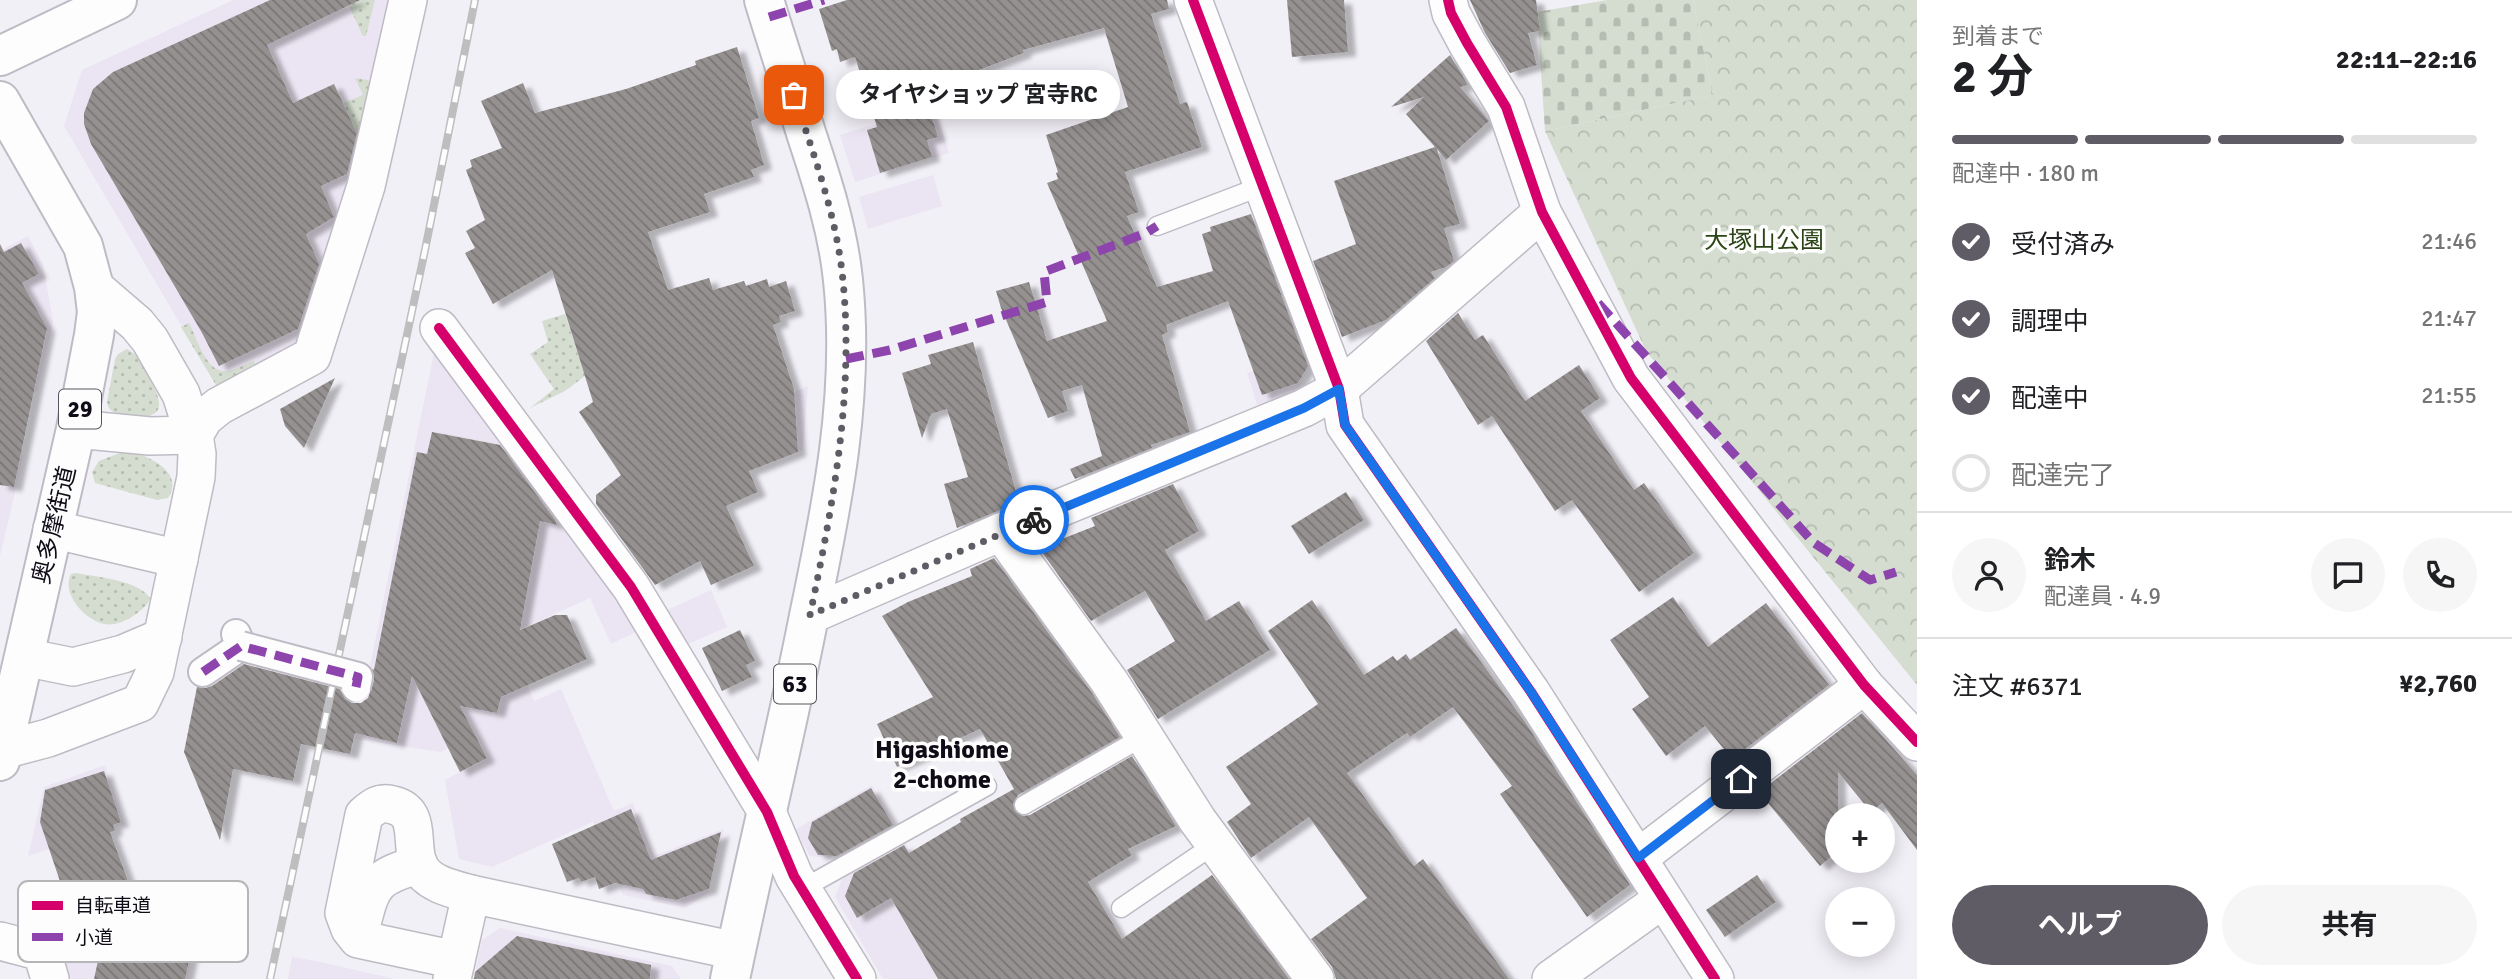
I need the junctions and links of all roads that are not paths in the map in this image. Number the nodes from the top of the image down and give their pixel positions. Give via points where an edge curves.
1 (117, 0) edge
2 (408, 0) edge
3 (764, 0) edge
4 (1193, 0) edge
5 (1448, 0) edge
6 (0, 56) edge
7 (0, 101) edge
8 (1262, 186) junction
9 (1542, 212) junction
10 (1157, 226) dead end
11 (94, 287) junction
12 (439, 328) dead end
13 (1339, 389) junction
14 (76, 429) junction
15 (194, 435) junction
16 (52, 530) junction
17 (1001, 532) junction
18 (179, 559) junction
19 (810, 615) junction
20 (163, 637) junction
21 (24, 657) junction
22 (204, 672) dead end
23 (1864, 685) junction
24 (356, 687) dead end
25 (1143, 737) junction
26 (1917, 742) edge
27 (1, 756) edge
28 (987, 786) dead end
29 (1024, 805) dead end
30 (768, 812) junction
31 (1215, 844) junction
32 (1638, 858) junction
33 (419, 865) junction
34 (802, 889) junction
35 (471, 894) junction
36 (1664, 899) junction
37 (1121, 908) dead end
38 (358, 939) junction
39 (0, 941) edge
40 (18, 946) edge
41 (44, 962) edge
42 (733, 965) edge
43 (454, 969) edge
44 (50, 979) edge
45 (857, 979) edge
46 (1315, 979) edge
47 (1551, 979) edge
48 (1715, 979) edge

1 - 6 main road
2 - 15 street via 366,186 312,356 219,406 204,418
3 - 19 main road, 63 via 828,199 843,281 844,415
4 - 8 street
5 - 9 street via 1451,13 1506,107
7 - 11 main road, 奥多摩街道 / 29 via 83,246
8 - 10 lane
8 - 13 street
9 - 13 street
9 - 23 street via 1631,378
11 - 14 main road, 奥多摩街道 / 29 via 97,312
11 - 15 street via 150,340 181,394
12 - 30 street via 631,587
13 - 17 street via 1304,408
13 - 32 street via 1345,425 1531,692
14 - 15 street
14 - 16 main road, 奥多摩街道 / 29
15 - 18 street via 196,477
16 - 18 street
16 - 21 main road, 奥多摩街道 / 29
17 - 19 street
17 - 25 street via 1109,681
18 - 20 street
19 - 30 main road, 63
20 - 21 street via 73,667
20 - 27 street via 155,672 140,702
21 - 27 main road, 奥多摩街道 / 29
22 - 24 street, bridge via 239,640 358,677
23 - 26 street
23 - 32 street
25 - 29 lane
25 - 31 street
28 - 34 lane
30 - 34 street
30 - 42 main road, 63
31 - 37 lane
31 - 46 street
32 - 36 street
33 - 35 street via 432,881
33 - 38 street via 395,871 378,882
33 - 38 street via 412,820 402,807 374,805 364,815 344,913
34 - 45 street
35 - 42 street
35 - 43 street
36 - 47 street
36 - 48 street
38 - 43 street
39 - 40 street
41 - 44 street

